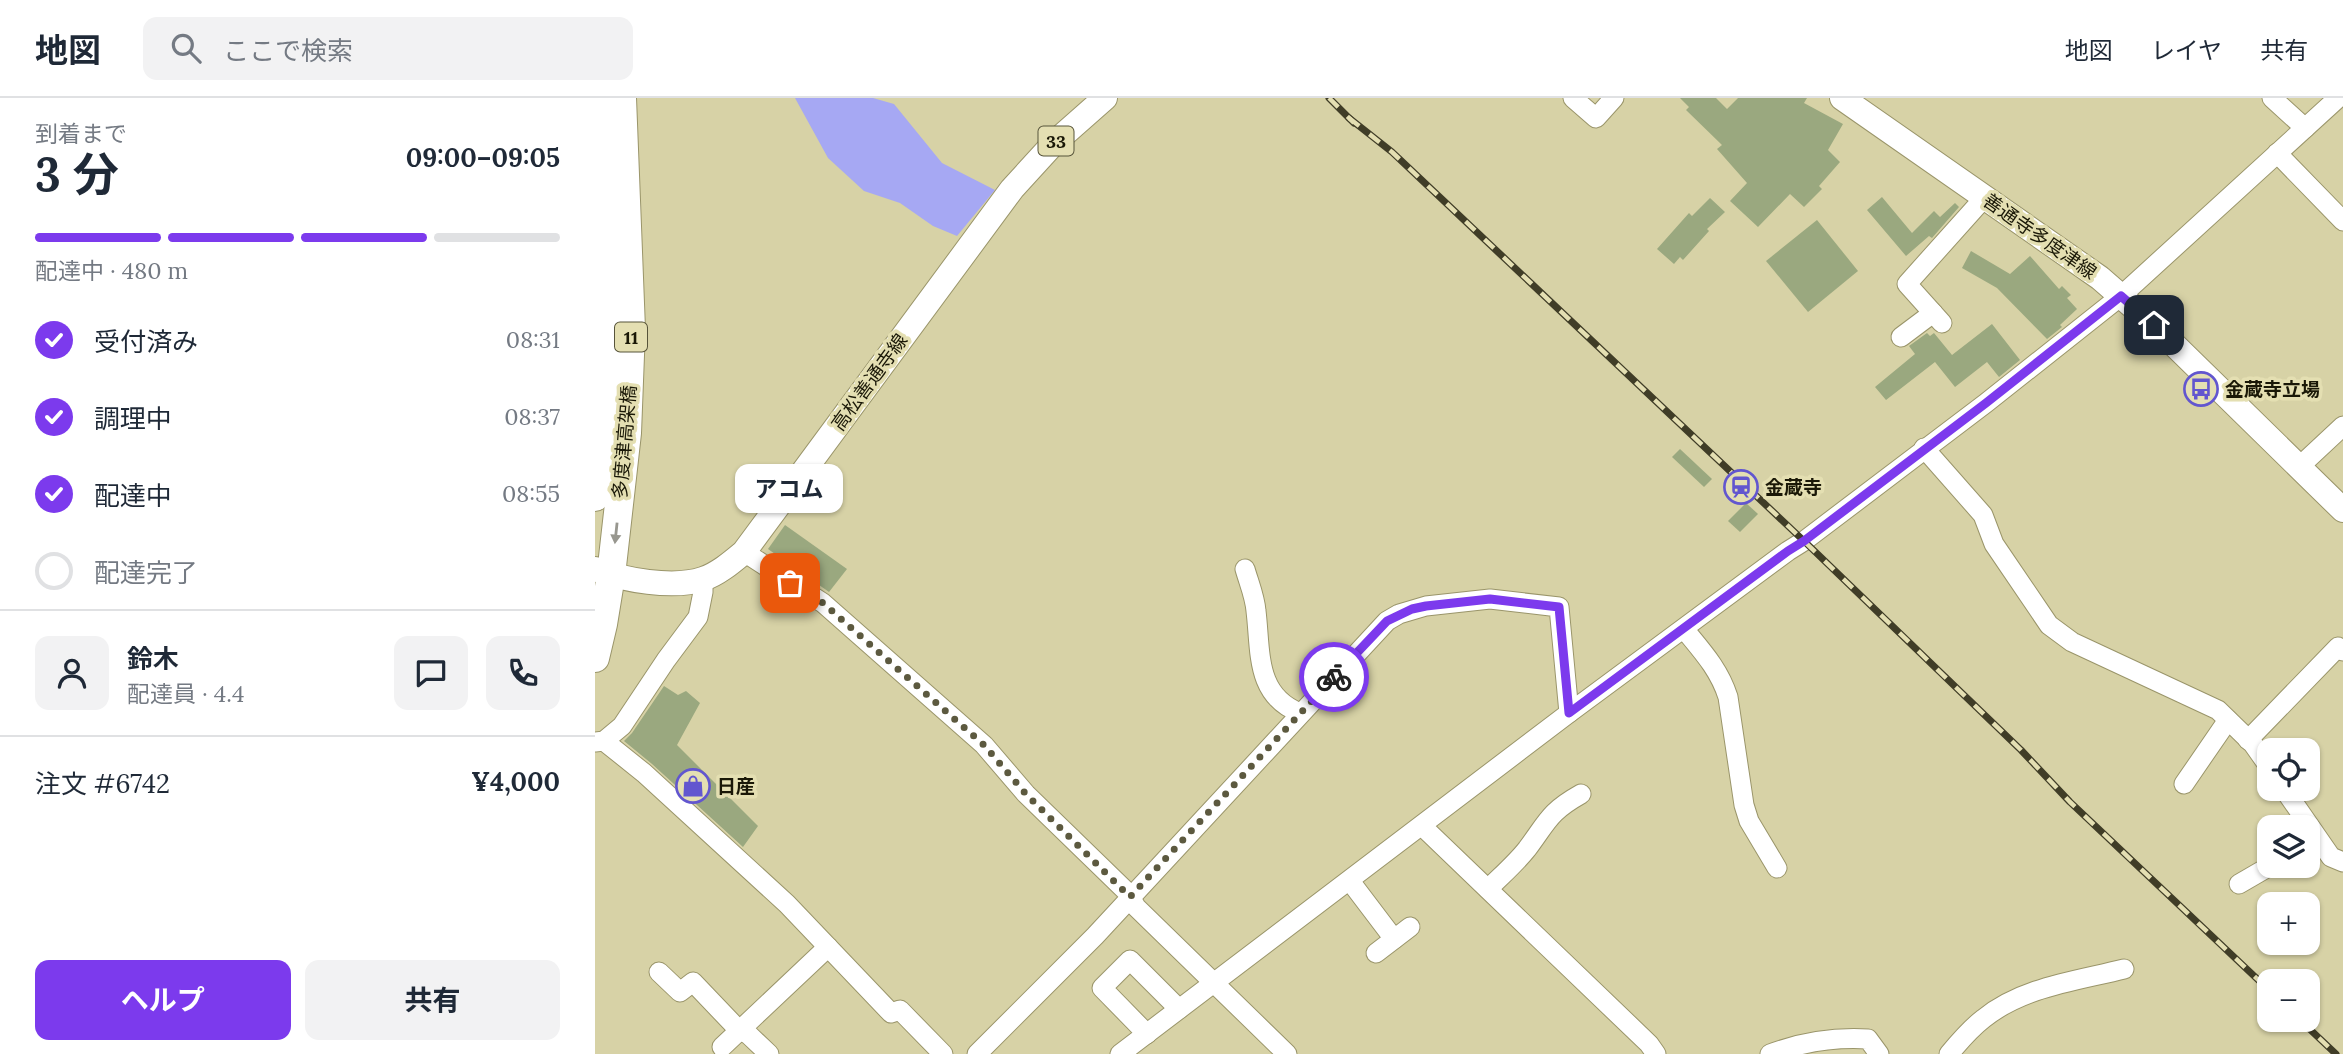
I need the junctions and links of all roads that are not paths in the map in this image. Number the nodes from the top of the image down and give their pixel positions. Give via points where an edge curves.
1 (599, 98) edge
2 (622, 98) edge
3 (639, 98) edge
4 (1105, 98) edge
5 (1573, 98) edge
6 (1615, 98) edge
7 (1842, 98) edge
8 (2272, 98) edge
9 (2338, 98) edge
10 (2305, 128) junction
11 (2277, 153) junction
12 (1985, 198) junction
13 (2343, 221) edge
14 (2121, 296) junction
15 (1901, 337) dead end
16 (2343, 426) edge
17 (627, 433) junction
18 (595, 435) edge
19 (1924, 448) junction
20 (2299, 467) junction
21 (598, 468) junction
22 (595, 497) edge
23 (2343, 510) edge
24 (744, 552) junction
25 (1245, 569) dead end
26 (603, 572) edge
27 (703, 579) junction
28 (1683, 629) junction
29 (2343, 651) edge
30 (595, 658) edge
31 (1300, 713) junction
32 (1569, 713) junction
33 (2228, 720) junction
34 (2248, 740) junction
35 (600, 741) edge
36 (2257, 751) edge
37 (2184, 784) dead end
38 (1581, 794) dead end
39 (1422, 826) junction
40 (2320, 848) edge
41 (2343, 862) edge
42 (1777, 868) dead end
43 (2257, 874) edge
44 (1350, 881) junction
45 (2239, 884) dead end
46 (1488, 889) junction
47 (1130, 897) junction
48 (1410, 927) dead end
49 (1394, 939) junction
50 (828, 947) junction
51 (1375, 953) dead end
52 (2124, 969) dead end
53 (659, 972) dead end
54 (1213, 984) junction
55 (1179, 1009) junction
56 (741, 1029) junction
57 (1147, 1034) junction
58 (722, 1047) dead end
59 (769, 1054) edge
60 (943, 1054) edge
61 (977, 1054) edge
62 (1120, 1054) edge
63 (1287, 1054) edge
64 (1656, 1054) edge
65 (1770, 1054) edge
66 (1879, 1054) edge
67 (1949, 1054) edge

1 - 21 highway, 多度津高架橋 / 11 via 603,394
2 - 17 highway, 多度津高架橋 / 11 via 631,329
3 - 17 highway via 641,347
4 - 24 main road, 高松善通寺線 / 33 via 1054,143 1012,189
5 - 6 street via 1596,118
7 - 12 main road, 善通寺多度津線
8 - 10 street
9 - 10 street
10 - 11 street
11 - 13 street
11 - 14 street
12 - 14 main road, 善通寺多度津線
12 - 15 street via 1926,255 1907,284 1938,318
14 - 19 street
14 - 20 main road, 善通寺多度津線
16 - 20 street
17 -> 26 highway, 多度津高架橋 / 11
18 - 21 highway
19 - 28 street
19 - 33 street via 1983,516 1994,544 2049,625 2072,642 2218,710
20 - 23 main road, 善通寺多度津線
21 - 22 highway, 多度津高架橋 / 11
24 - 27 main road, 高松善通寺線 / 33
24 - 47 street via 823,603 984,745 1026,794
25 - 31 street via 1268,688
26 - 27 main road, 高松善通寺線 / 33 via 655,582
26 - 30 highway, 11
27 - 35 street via 698,617 622,726
28 - 32 street
28 - 42 street via 1723,680 1744,805
29 - 34 street via 2338,647
31 - 32 street via 1387,621 1426,606 1490,599 1559,607
31 - 47 street
32 - 39 street
33 - 34 street
33 - 37 street
34 - 36 street
35 - 50 street via 644,773
38 - 46 street via 1549,817 1526,850
39 - 44 street
39 - 46 street
40 - 41 street
43 - 45 street
44 - 49 street
44 - 54 street
46 - 64 street
47 - 54 street
47 - 61 street
48 - 49 street
49 - 51 street
50 - 56 street
50 - 60 street via 891,1013 900,1010
52 - 67 street via 2015,999 1982,1020
53 - 56 street via 680,992 693,982
54 - 55 street
54 - 63 street
55 - 57 street
55 - 57 street via 1130,960 1102,988
56 - 58 street
56 - 59 street
57 - 62 street
65 - 66 street via 1800,1043 1855,1038 1868,1040

